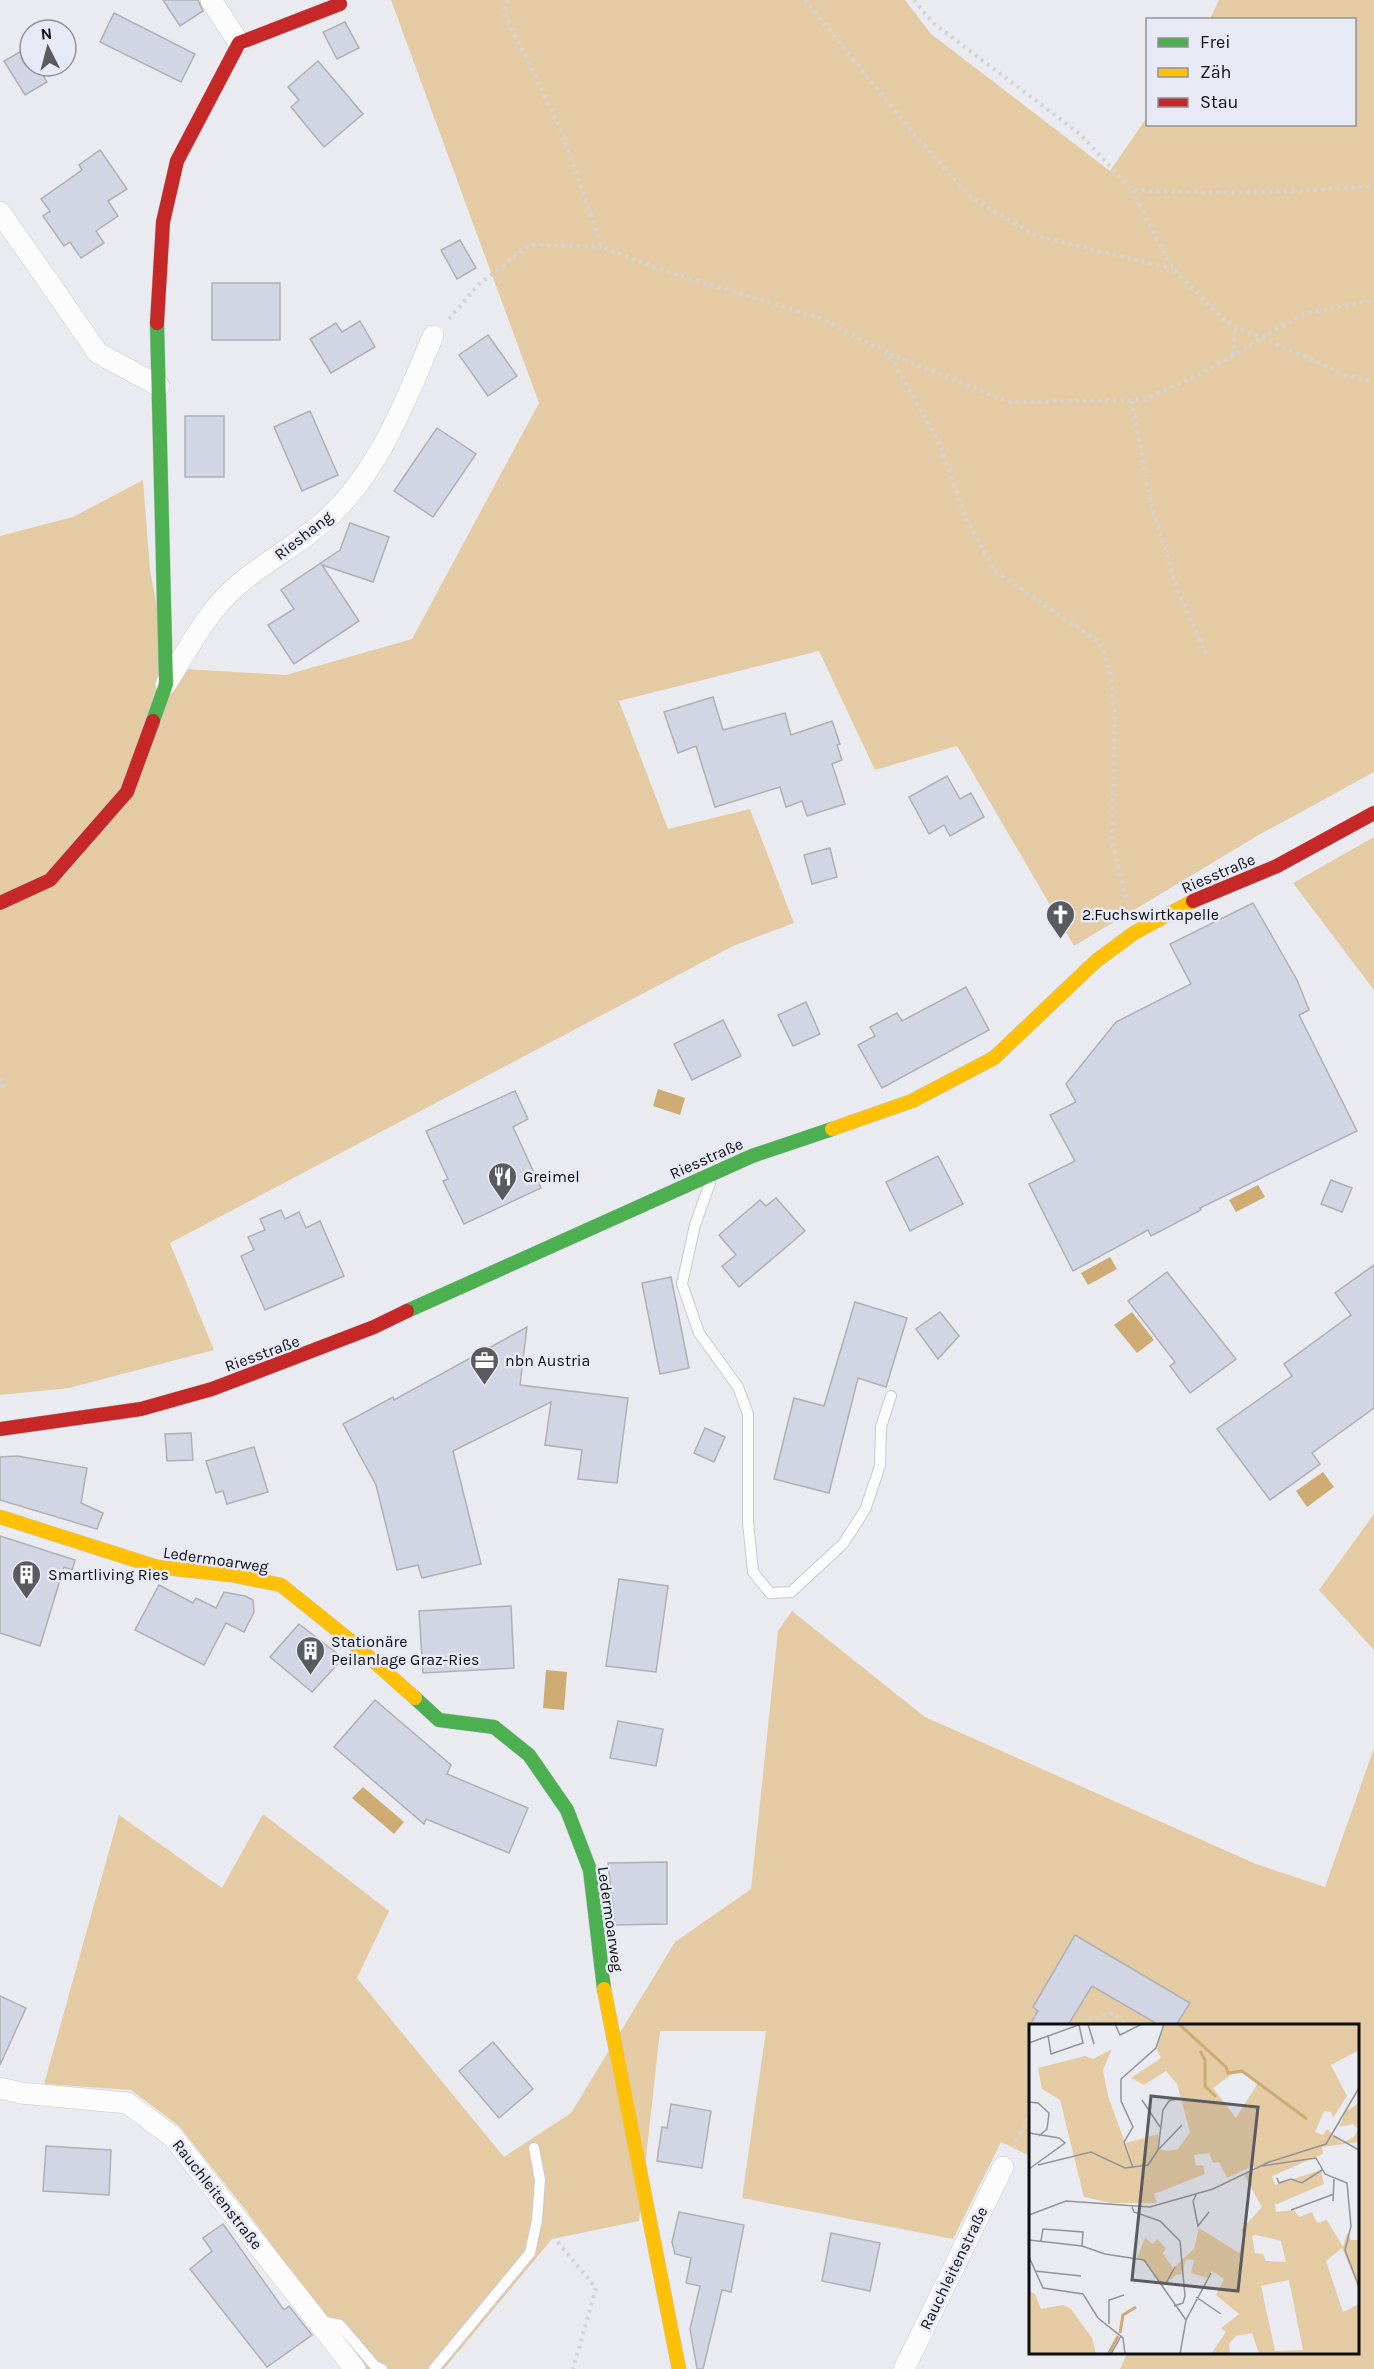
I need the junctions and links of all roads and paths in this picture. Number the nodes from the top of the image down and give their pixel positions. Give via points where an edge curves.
1 (211, 0) edge
2 (508, 0) edge
3 (805, 0) edge
4 (914, 0) edge
5 (340, 3) dead end
6 (239, 43) junction
7 (1374, 186) edge
8 (1132, 190) junction
9 (0, 212) edge
10 (602, 247) junction
11 (1173, 269) junction
12 (1374, 300) edge
13 (1235, 325) junction
14 (434, 336) joint
15 (1262, 338) junction
16 (889, 354) junction
17 (1233, 355) junction
18 (1374, 381) edge
19 (159, 386) junction
20 (1132, 401) junction
21 (1206, 654) dead end
22 (165, 684) junction
23 (1374, 813) edge
24 (0, 903) edge
25 (1129, 913) dead end
26 (0, 1079) edge
27 (0, 1086) edge
28 (714, 1173) junction
29 (891, 1396) dead end
30 (0, 1429) edge
31 (0, 1517) edge
32 (1085, 2024) edge
33 (1127, 2024) edge
34 (0, 2088) edge
35 (1029, 2116) edge
36 (534, 2148) dead end
37 (1003, 2167) joint
38 (537, 2220) junction
39 (318, 2320) junction
40 (356, 2369) edge
41 (382, 2369) edge
42 (434, 2369) edge
43 (573, 2369) edge
44 (679, 2369) edge
45 (904, 2369) edge

1 - 6 street
2 - 10 path via 504,12 562,132
3 - 11 path via 970,197 1037,236
4 - 8 path via 933,23 1080,134
5 - 6 street
6 - 19 street, Rieshang via 177,161 163,222 158,281
7 - 8 path via 1218,195
8 - 11 path
9 - 19 street via 98,353
10 - 14 path via 530,245 478,285
10 - 16 path via 665,271 817,317
11 - 13 path via 1226,321
12 - 15 path via 1303,314
13 - 15 path
13 - 17 path
14 - 22 street, Rieshang via 392,429 365,472 333,513 237,585 212,612
15 - 17 path
15 - 18 path via 1346,375
16 - 20 path via 1009,402
16 - 25 path via 939,442 966,519 996,572 1100,642 1110,671 1115,714 1112,841
17 - 20 path via 1143,400
19 - 22 street, Rieshang
20 - 21 path via 1151,504 1178,591
22 - 24 street, Rieshang via 127,792 50,880
23 - 28 street, Riesstraße via 1277,866 1182,906 1134,933 1096,961 994,1058 912,1101
26 - 27 path
28 - 29 lane via 695,1225 682,1284 699,1333 738,1387 748,1414 748,1522 753,1572 770,1593 791,1592 843,1544 865,1510 880,1466 881,1427
28 - 30 street, Riesstraße via 374,1327 219,1387 141,1409
31 - 44 street, Ledermoarweg via 157,1567 281,1585 439,1720 494,1727 529,1755 567,1810 590,1870 604,1987
32 - 33 path via 1113,2013
34 - 39 street, Rauchleitenstraße via 127,2103 172,2136
35 - 37 path
36 - 38 lane via 540,2180
37 - 45 street, Rauchleitenstraße
38 - 42 lane via 530,2253
38 - 43 path via 596,2288
39 - 40 street, Rauchleitenstraße
39 - 41 lane via 340,2325

